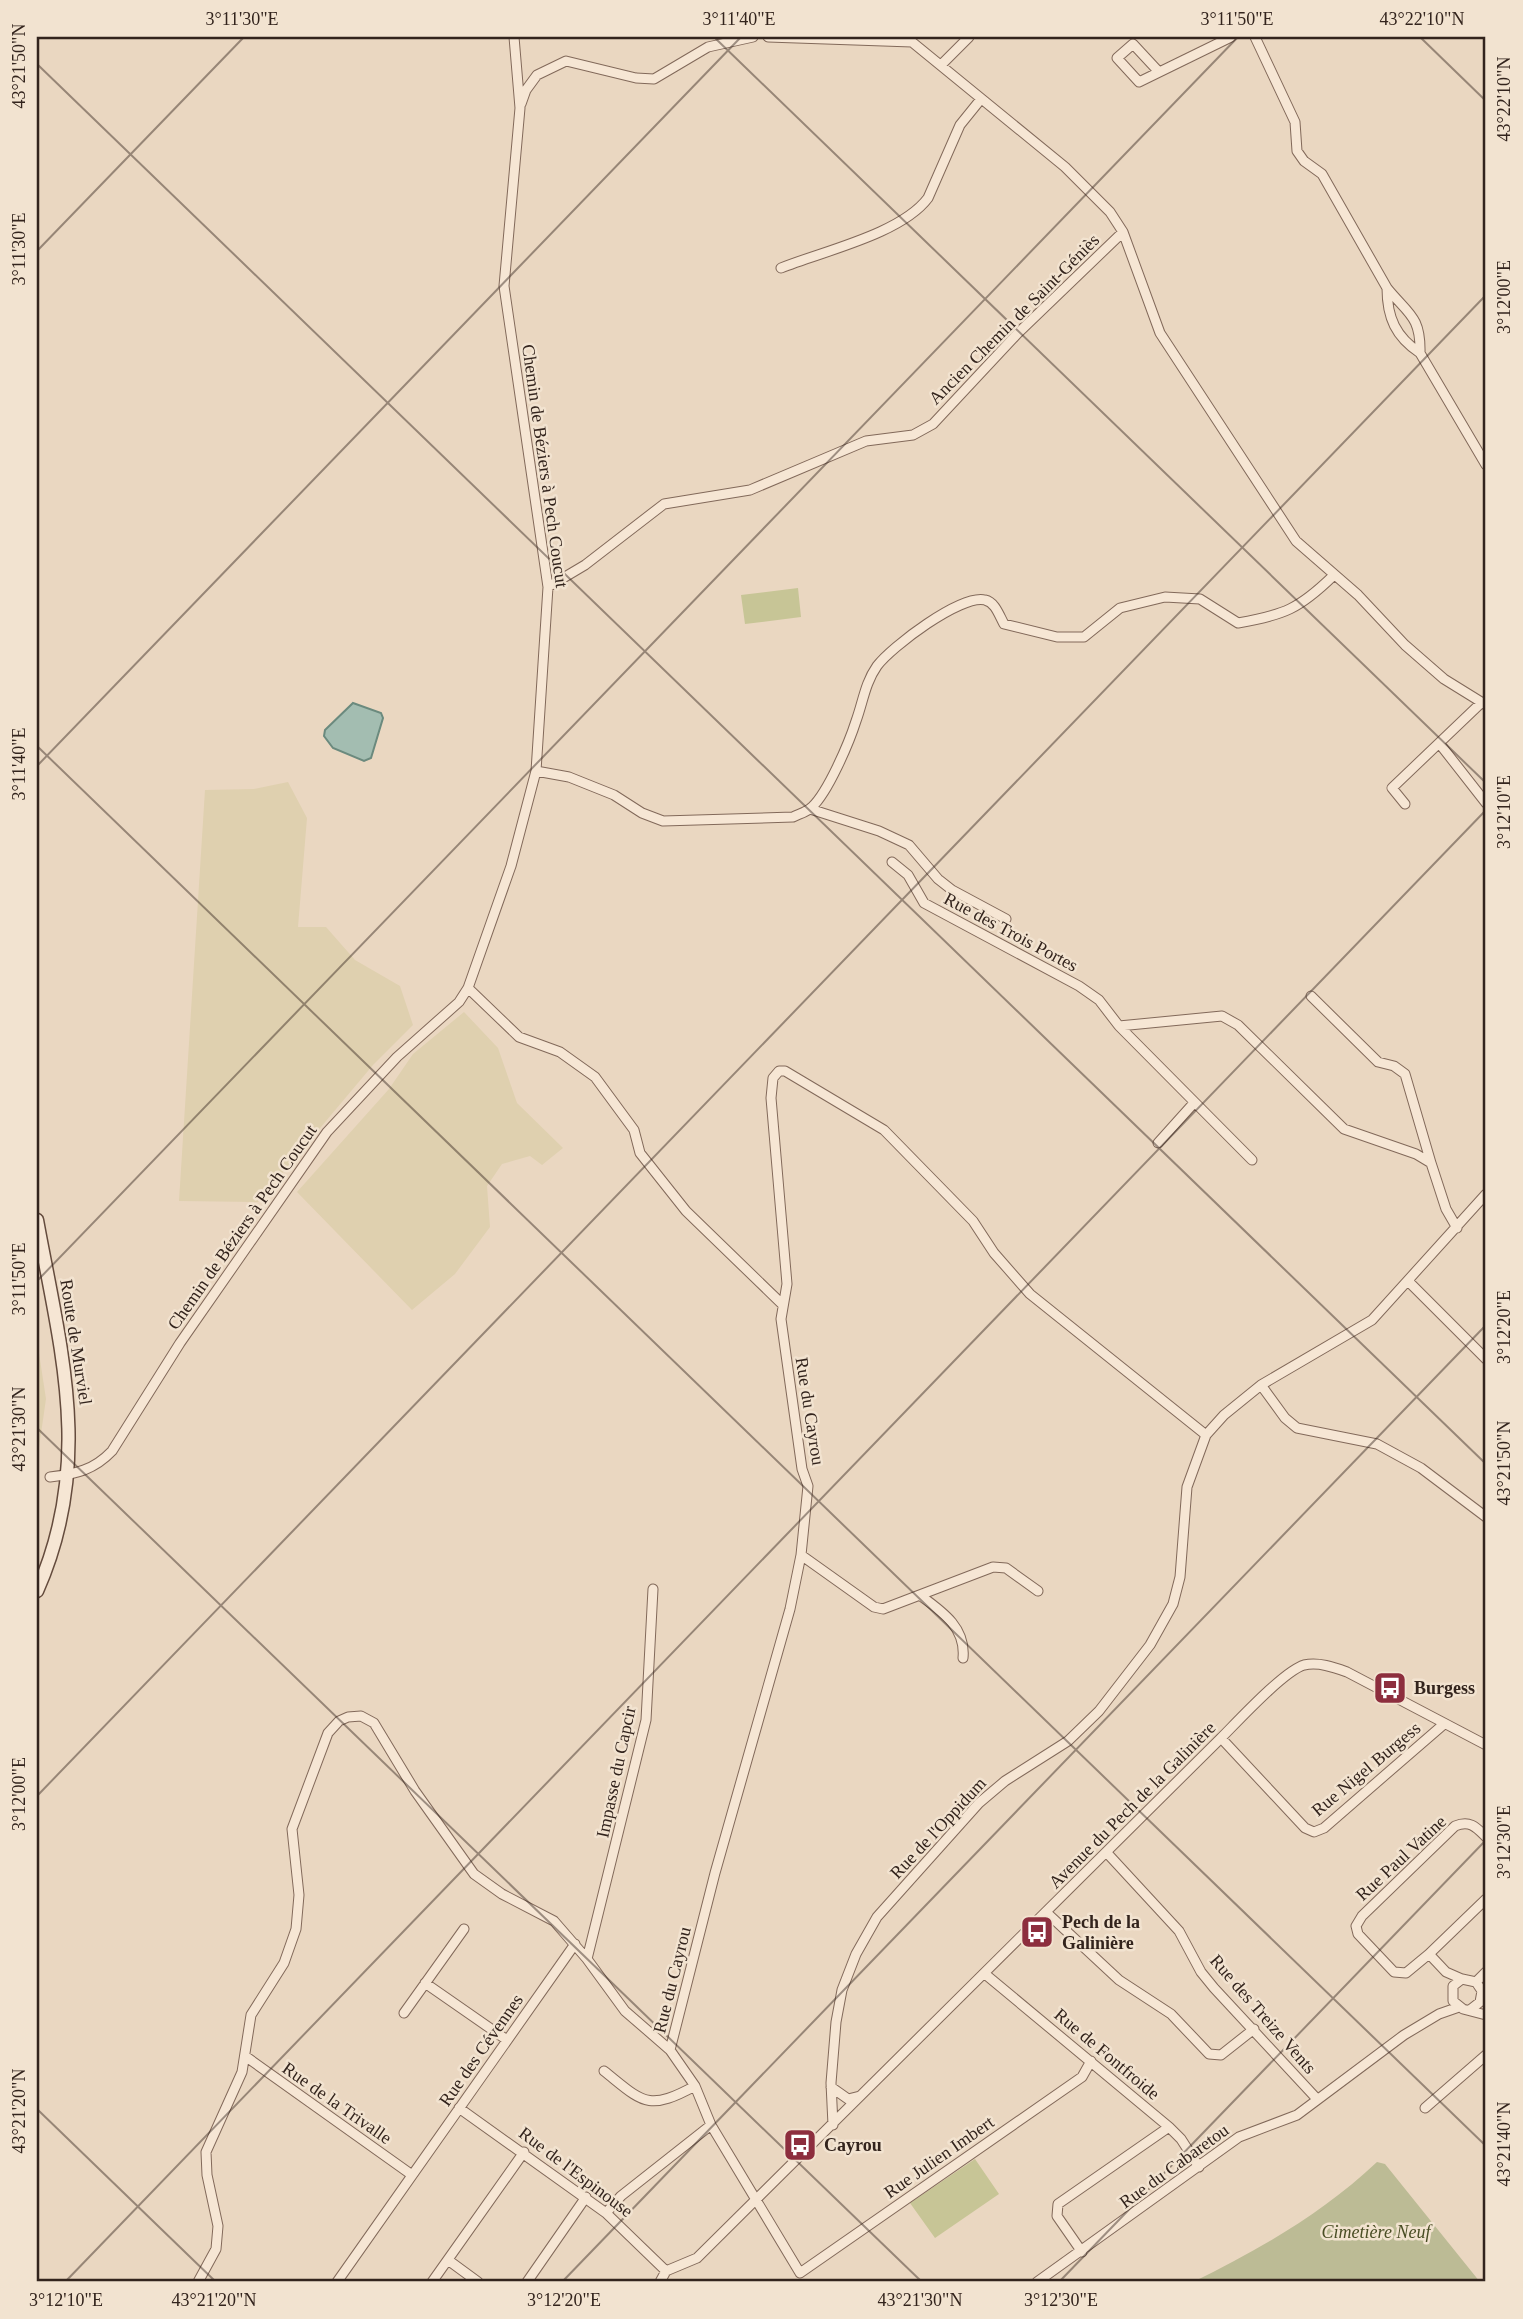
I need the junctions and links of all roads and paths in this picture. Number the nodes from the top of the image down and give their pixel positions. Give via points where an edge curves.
1 (514, 37) edge
2 (753, 37) edge
3 (768, 37) edge
4 (970, 37) edge
5 (1231, 37) edge
6 (1255, 37) edge
7 (910, 39) edge
8 (941, 65) junction
9 (1160, 72) junction
10 (981, 99) junction
11 (520, 108) junction
12 (1123, 232) junction
13 (781, 268) dead end
14 (1387, 288) junction
15 (1420, 353) junction
16 (1486, 465) edge
17 (1333, 576) junction
18 (548, 587) junction
19 (1484, 704) edge
20 (1439, 743) junction
21 (536, 772) junction
22 (1486, 803) edge
23 (1405, 804) dead end
24 (810, 809) junction
25 (892, 862) dead end
26 (1006, 919) dead end
27 (468, 988) junction
28 (1311, 996) dead end
29 (1119, 1026) junction
30 (1193, 1104) junction
31 (1158, 1143) dead end
32 (1252, 1160) dead end
33 (1432, 1163) junction
34 (1486, 1194) edge
35 (37, 1220) edge
36 (1457, 1228) junction
37 (1409, 1282) junction
38 (783, 1306) junction
39 (1486, 1359) edge
40 (1261, 1385) junction
41 (1206, 1435) junction
42 (68, 1475) junction
43 (50, 1477) dead end
44 (1486, 1517) edge
45 (801, 1555) junction
46 (653, 1589) dead end
47 (37, 1591) edge
48 (1038, 1591) dead end
49 (921, 1596) junction
50 (963, 1658) dead end
51 (1444, 1724) junction
52 (1221, 1738) junction
53 (1486, 1745) edge
54 (1486, 1837) edge
55 (1107, 1853) junction
56 (1486, 1899) edge
57 (1046, 1913) junction
58 (464, 1928) dead end
59 (576, 1944) junction
60 (1429, 1954) junction
61 (587, 1959) junction
62 (1446, 1972) junction
63 (1486, 1972) edge
64 (985, 1974) junction
65 (1462, 1979) junction
66 (425, 1983) junction
67 (1481, 1985) edge
68 (1452, 1986) junction
69 (1451, 1997) junction
70 (1480, 2002) junction
71 (1459, 2007) junction
72 (1471, 2009) junction
73 (404, 2013) dead end
74 (1439, 2014) junction
75 (1486, 2015) edge
76 (1254, 2029) junction
77 (507, 2040) junction
78 (670, 2050) junction
79 (1486, 2055) edge
80 (245, 2056) junction
81 (1091, 2062) junction
82 (604, 2071) dead end
83 (695, 2086) junction
84 (831, 2087) junction
85 (862, 2096) junction
86 (1317, 2099) junction
87 (459, 2108) junction
88 (1425, 2108) dead end
89 (711, 2125) junction
90 (833, 2125) junction
91 (1169, 2127) junction
92 (524, 2152) junction
93 (1199, 2167) junction
94 (412, 2175) junction
95 (586, 2197) junction
96 (755, 2202) junction
97 (606, 2213) junction
98 (1082, 2252) junction
99 (448, 2260) junction
100 (666, 2271) junction
101 (800, 2278) edge
102 (198, 2282) edge
103 (337, 2282) edge
104 (432, 2282) edge
105 (478, 2282) edge
106 (527, 2282) edge
107 (660, 2282) edge
108 (1037, 2282) edge

1 - 11 street, Chemin de Béziers à Pech Coucut
2 - 11 street via 708,47 654,79 566,61 537,75
3 - 7 street
4 - 8 street
5 - 9 street
6 - 14 street via 1295,122 1297,151 1322,174
7 - 8 street
8 - 10 street
9 - 9 street via 1133,44 1116,58 1139,82
10 - 12 street via 1065,167 1110,212
10 - 13 street via 960,125 921,208 876,233
11 - 18 street, Chemin de Béziers à Pech Coucut via 504,286
12 - 17 street via 1160,333 1282,522
12 - 18 street, Ancien Chemin de Saint-Géniès via 1018,333 933,424 913,435 866,440 750,490 664,504 585,565
14 - 15 street via 1414,317
14 - 15 street via 1394,328
15 - 16 street
17 - 19 street via 1444,679
17 - 24 street via 1299,605 1264,618 1238,623 1200,599 1166,597 1120,608 1084,637 1057,637 1004,624 992,602 982,598 960,606 921,627 879,663 868,681 856,724 821,797
18 - 21 street, Chemin de Béziers à Pech Coucut
19 - 20 street
20 - 22 street
20 - 23 street via 1392,788
21 - 24 street via 569,777 663,821 793,817
21 - 27 street, Chemin de Béziers à Pech Coucut
24 - 26 street via 909,845 952,890
25 - 29 street, Rue des Trois Portes via 908,875 924,903 1079,986 1099,1000
27 - 38 street via 519,1037 560,1052 595,1077 634,1130 640,1153 686,1211
27 - 42 street, Chemin de Béziers à Pech Coucut via 327,1132 180,1343 113,1451 100,1464
28 - 33 street via 1378,1062 1405,1074
29 - 30 street, Rue des Trois Portes
29 - 33 street via 1222,1016 1238,1025 1344,1129
30 - 31 street
30 - 32 street, Rue des Trois Portes
33 - 36 street
34 - 36 street
35 - 42 main road, Route de Murviel via 68,1388
36 - 37 street
37 - 39 street
37 - 40 street via 1372,1320
38 - 41 street, Rue du Cayrou via 787,1284 771,1098 773,1078 779,1071 884,1130 973,1221 1030,1293
38 - 45 street, Rue du Cayrou via 780,1319 790,1393 808,1486
40 - 41 street
40 - 44 street via 1284,1418 1297,1427 1377,1444 1421,1468
41 - 84 street, Rue de l'Oppidum via 1187,1487 1180,1577 1173,1604 1150,1646 1099,1711 1068,1741 979,1803 877,1917 842,1990
42 - 43 street, Chemin de Béziers à Pech Coucut
42 - 47 main road, Route de Murviel via 50,1562
45 - 49 street via 874,1607 890,1608
45 - 78 street, Rue du Cayrou
46 - 61 street, Impasse du Capcir via 645,1729
48 - 49 street via 1006,1568 993,1567
49 - 50 street via 952,1619
51 - 52 street, Avenue du Pech de la Galinière via 1347,1672 1324,1664 1303,1665
51 - 52 street, Rue Nigel Burgess via 1314,1832 1305,1828
51 - 53 street, Avenue du Pech de la Galinière
52 - 55 street, Avenue du Pech de la Galinière
54 - 60 street, Rue Paul Vatine via 1474,1825 1464,1822 1455,1826 1356,1926 1358,1934 1394,1972 1406,1973
55 - 57 street, Avenue du Pech de la Galinière
55 - 76 street, Rue des Treize Vents via 1180,1931 1202,1972
56 - 60 street, Rue Paul Vatine
57 - 64 street, Avenue du Pech de la Galinière
57 - 76 street via 1119,1980 1171,2014 1209,2054 1221,2055
58 - 66 street
59 - 61 street
59 - 77 street, Rue des Cévennes
59 - 80 street via 554,1921 474,1874 374,1723 365,1717 348,1717 328,1733 292,1829 299,1895 296,1929 284,1963 251,2015
60 - 62 street
61 - 78 street via 625,2011
62 - 65 street
62 - 68 street
63 - 67 street
64 - 81 street, Rue de Fontfroide
64 - 85 street, Avenue du Pech de la Galinière
65 - 67 street
65 - 68 street
66 - 73 street
66 - 77 street
67 - 70 street
68 - 69 street
69 - 71 street
69 - 74 street, Rue du Cabaretou
70 - 72 street
70 - 75 street
71 - 72 street
71 - 74 street, Rue du Cabaretou
72 - 75 street
74 - 86 street, Rue du Cabaretou
76 - 86 street, Rue des Treize Vents
77 - 87 street, Rue des Cévennes
78 - 83 street, Rue du Cayrou
79 - 88 street
80 - 94 street, Rue de la Trivalle
80 - 102 street via 206,2152 218,2226 216,2249
81 - 91 street, Rue de Fontfroide
81 - 101 street, Rue Julien Imbert via 1082,2077
82 - 83 street via 640,2099 656,2103
83 - 89 street, Rue du Cayrou
84 - 85 street via 848,2098
84 - 90 street, Rue de l'Oppidum
85 - 90 street, Avenue du Pech de la Galinière
86 - 93 street, Rue du Cabaretou via 1297,2115 1239,2137
87 - 92 street, Rue de l'Espinouse
87 - 94 street, Rue des Cévennes
89 - 96 street, Rue du Cayrou
89 - 97 street
90 - 96 street, Avenue du Pech de la Galinière
91 - 93 street, Rue de Fontfroide
91 - 98 street via 1058,2204 1057,2216
92 - 95 street, Rue de l'Espinouse
92 - 99 street
93 - 98 street, Rue du Cabaretou
94 - 103 street, Rue des Cévennes
95 - 97 street, Rue de l'Espinouse
95 - 106 street
96 - 100 street, Avenue du Pech de la Galinière via 697,2258
96 - 101 street, Rue du Cayrou
97 - 100 street, Rue de l'Espinouse
98 - 108 street, Rue du Cabaretou
99 - 104 street
99 - 105 street
100 - 107 street

